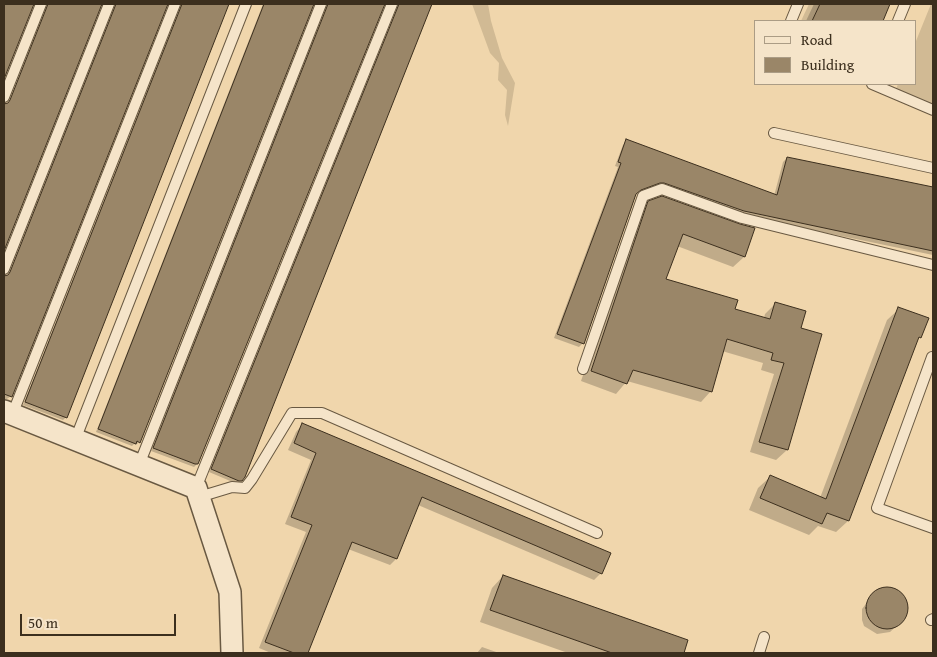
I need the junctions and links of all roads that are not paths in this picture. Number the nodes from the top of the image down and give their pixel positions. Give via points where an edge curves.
1 (40, 4) edge
2 (109, 4) edge
3 (175, 4) edge
4 (246, 4) edge
5 (322, 4) edge
6 (392, 4) edge
7 (798, 4) edge
8 (905, 4) edge
9 (791, 20) edge
10 (898, 20) edge
11 (874, 85) edge
12 (4, 97) edge
13 (933, 110) edge
14 (774, 133) dead end
15 (933, 168) edge
16 (933, 264) edge
17 (4, 269) edge
18 (933, 358) edge
19 (583, 369) dead end
20 (8, 413) edge
21 (75, 440) junction
22 (139, 465) junction
23 (198, 492) junction
24 (933, 528) edge
25 (597, 533) dead end
26 (764, 636) dead end
27 (232, 653) edge
28 (759, 653) edge

1 - 12 lane
2 - 17 lane
3 - 20 lane
4 - 21 lane
5 - 22 lane
6 - 23 lane
7 - 9 lane
8 - 10 lane
11 - 13 lane
14 - 15 lane
16 - 19 lane via 742,218 662,189 643,196
18 - 24 lane via 876,508
20 - 21 street
21 - 22 street
22 - 23 street
23 - 25 lane via 245,488 292,413 322,413
23 - 27 street via 230,592
26 - 28 lane

